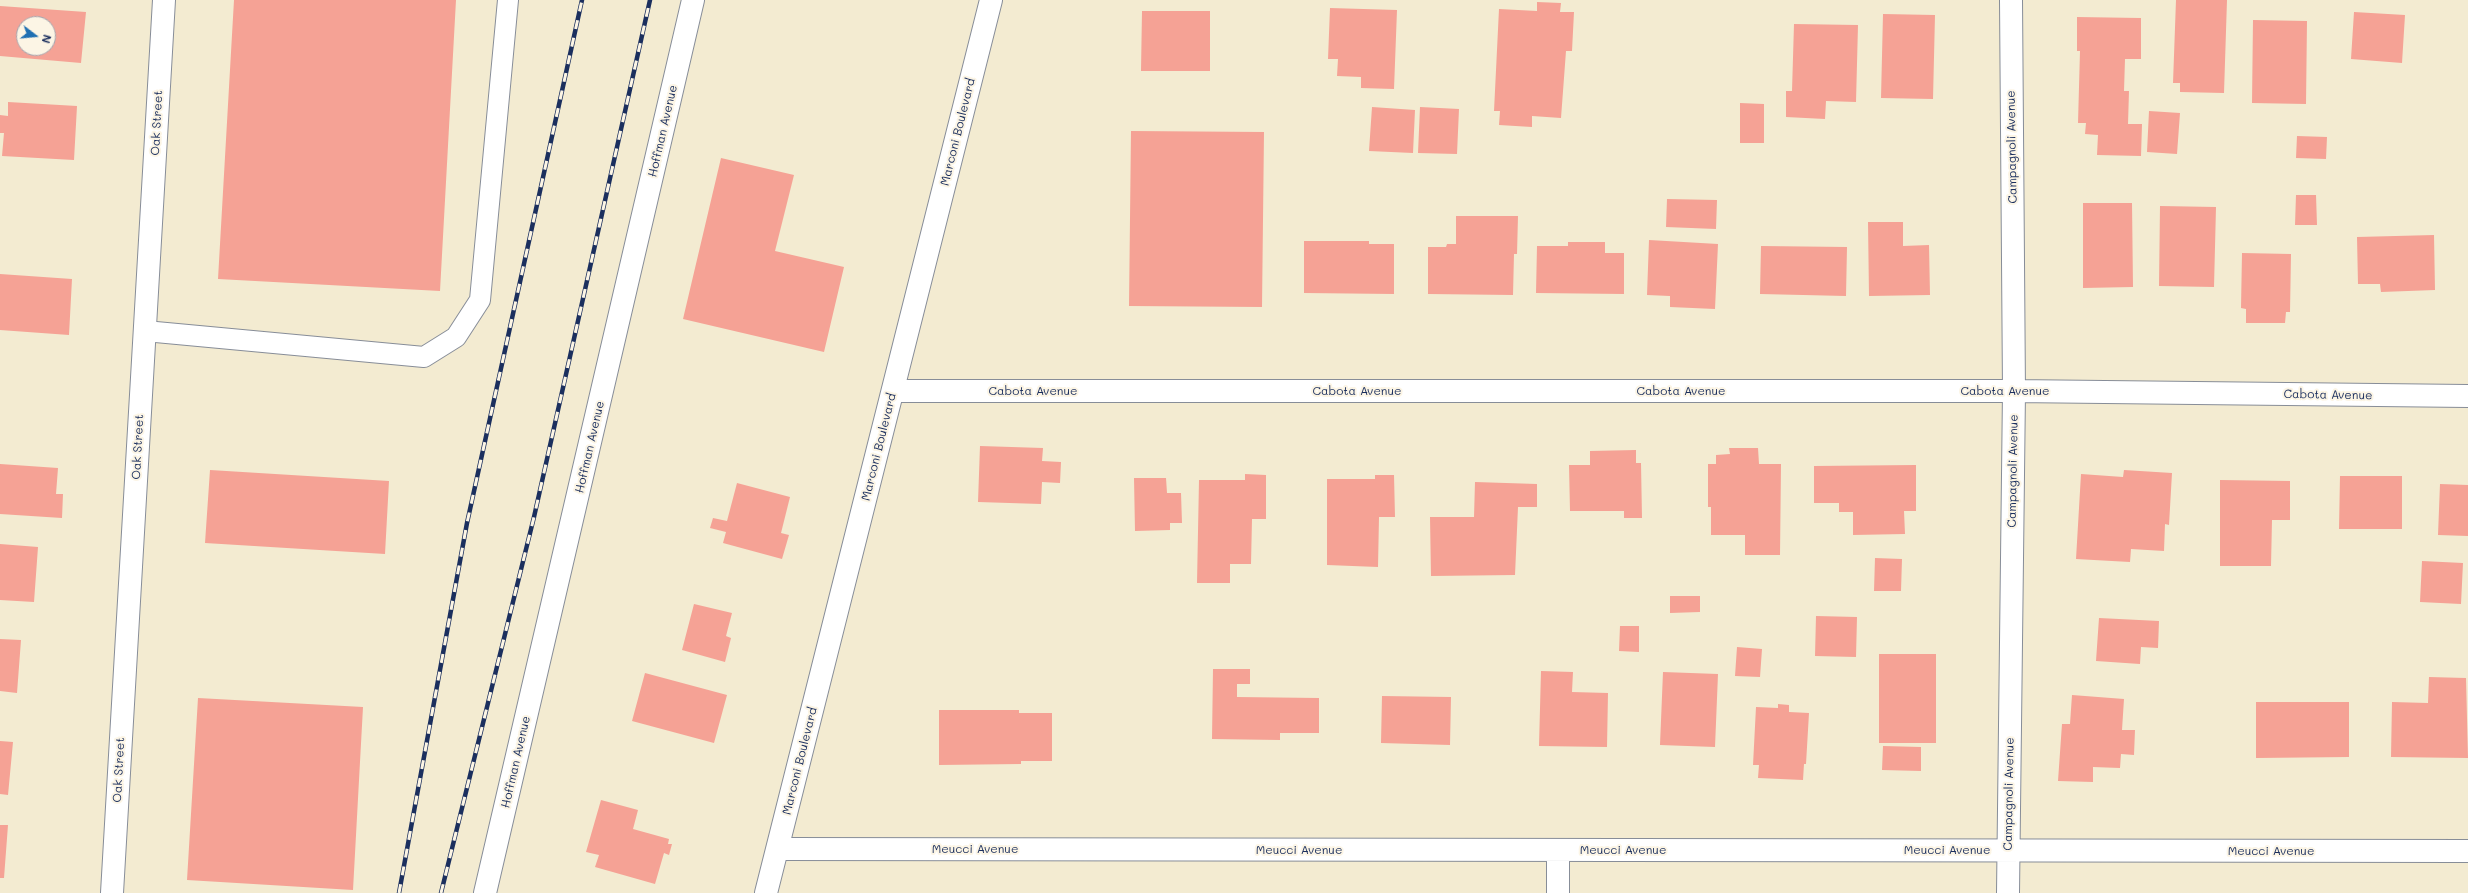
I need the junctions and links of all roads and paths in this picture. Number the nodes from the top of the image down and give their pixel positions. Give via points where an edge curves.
1 (164, 0) edge
2 (508, 0) edge
3 (693, 0) edge
4 (991, 0) edge
5 (2010, 0) edge
6 (145, 331) junction
7 (893, 391) junction
8 (2014, 391) junction
9 (2468, 396) edge
10 (778, 848) junction
11 (1558, 850) junction
12 (2008, 850) junction
13 (2468, 851) edge
14 (112, 893) edge
15 (485, 893) edge
16 (766, 893) edge
17 (1558, 893) edge
18 (2008, 893) edge

1 - 6 street, Oak Street
2 - 6 lane via 480,300 456,337 424,357
3 - 15 street, Hoffman Avenue
4 - 7 street, Marconi Boulevard
5 - 8 street, Campagnoli Avenue
6 - 14 street, Oak Street
7 - 8 street, Cabota Avenue
7 - 10 street, Marconi Boulevard
8 - 9 street, Cabota Avenue
8 - 12 street, Campagnoli Avenue
10 - 11 street, Meucci Avenue
10 - 16 street, Marconi Boulevard
11 - 12 street, Meucci Avenue
11 - 17 street
12 - 13 street, Meucci Avenue
12 - 18 street, Campagnoli Avenue

